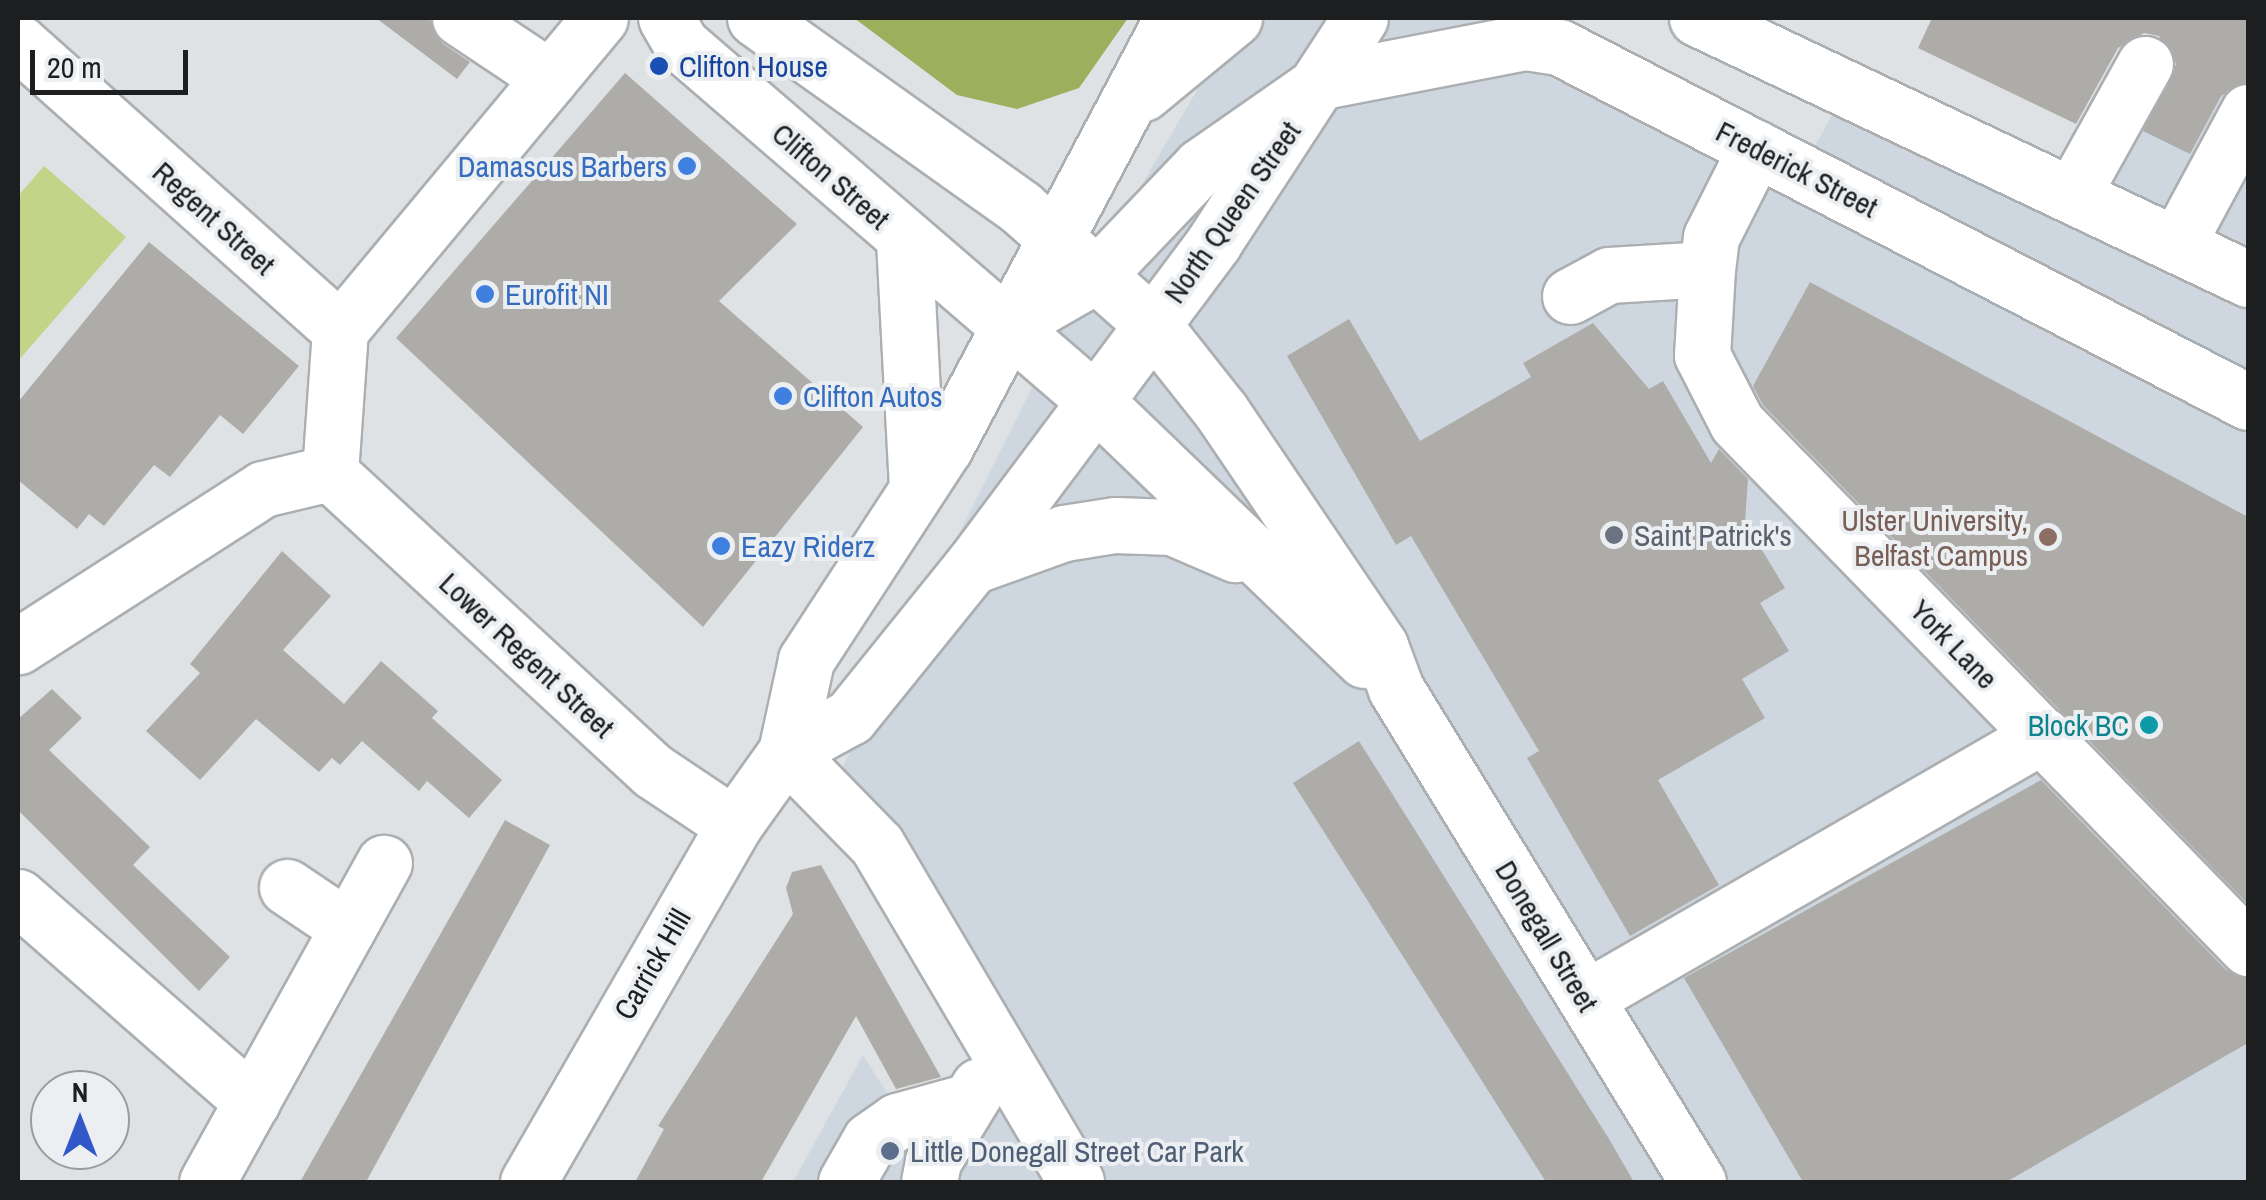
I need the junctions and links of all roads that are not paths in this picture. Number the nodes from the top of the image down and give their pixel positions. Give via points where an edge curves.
1 (460, 18) edge
2 (600, 18) edge
3 (666, 18) edge
4 (755, 18) edge
5 (1172, 18) edge
6 (1234, 18) edge
7 (1360, 18) edge
8 (1696, 18) edge
9 (18, 42) edge
10 (2145, 64) dead end
11 (550, 78) junction
12 (1324, 81) junction
13 (1125, 108) junction
14 (2248, 112) edge
15 (1756, 148) junction
16 (2072, 194) junction
17 (1054, 239) junction
18 (904, 240) junction
19 (2177, 244) junction
20 (1708, 269) junction
21 (1098, 274) junction
22 (2248, 279) edge
23 (1570, 296) dead end
24 (1152, 324) junction
25 (1004, 328) junction
26 (340, 330) junction
27 (1094, 400) junction
28 (2248, 402) edge
29 (334, 449) junction
30 (917, 488) junction
31 (1261, 565) junction
32 (972, 566) junction
33 (25, 622) edge
34 (1396, 689) junction
35 (2044, 735) junction
36 (786, 752) junction
37 (734, 824) junction
38 (384, 863) dead end
39 (287, 887) dead end
40 (18, 897) edge
41 (348, 928) junction
42 (2248, 948) edge
43 (1586, 998) junction
44 (1002, 1056) junction
45 (252, 1102) junction
46 (966, 1102) junction
47 (1072, 1180) edge
48 (207, 1182) edge
49 (528, 1182) edge
50 (846, 1182) edge
51 (930, 1182) edge
52 (1698, 1182) edge

1 - 11 main road
2 - 11 main road
3 - 18 main road, Clifton Street via 681,44
4 - 17 main road via 917,128
5 - 13 main road
6 - 13 main road
7 - 12 main road, North Queen Street
8 - 16 main road
9 - 26 main road, Regent Street
10 - 16 main road
11 - 26 main road
12 - 15 main road, Frederick Street via 1497,42 1542,45
12 - 21 main road via 1201,166
12 - 24 main road, North Queen Street
13 - 17 main road
14 - 19 main road
15 - 20 main road, York Lane via 1712,237
15 - 28 main road, Frederick Street
16 - 19 main road
17 - 21 main road, Donegall Street
17 - 25 main road
18 - 25 main road, Clifton Street
18 - 30 main road
19 - 22 main road
20 - 23 main road via 1609,276
20 - 35 main road, York Lane via 1702,355 1737,422
21 - 24 main road, Donegall Street
21 - 25 main road
24 - 27 main road, North Queen Street
24 - 34 main road, Donegall Street via 1222,411 1370,630
25 - 27 main road, Donegall Street
25 - 30 main road, Carrick Hill
26 - 29 main road
27 - 31 main road, Donegall Street
27 - 32 main road, Carrick Hill
29 - 33 main road
29 - 37 main road, Lower Regent Street via 652,772
30 - 36 main road, Carrick Hill via 806,660
31 - 32 main road via 1172,527 1138,524 1064,533
31 - 34 main road, Donegall Street
32 - 36 main road, Carrick Hill via 850,717
34 - 43 main road, Donegall Street
35 - 42 main road, York Lane
35 - 43 main road
36 - 37 main road, Carrick Hill
36 - 44 main road via 877,846
37 - 49 main road, Carrick Hill
38 - 41 main road
39 - 41 main road
40 - 45 main road
41 - 45 main road
43 - 52 main road, Donegall Street
44 - 46 main road
44 - 47 main road
45 - 48 main road
46 - 50 main road via 897,1121 870,1140
46 - 51 main road

